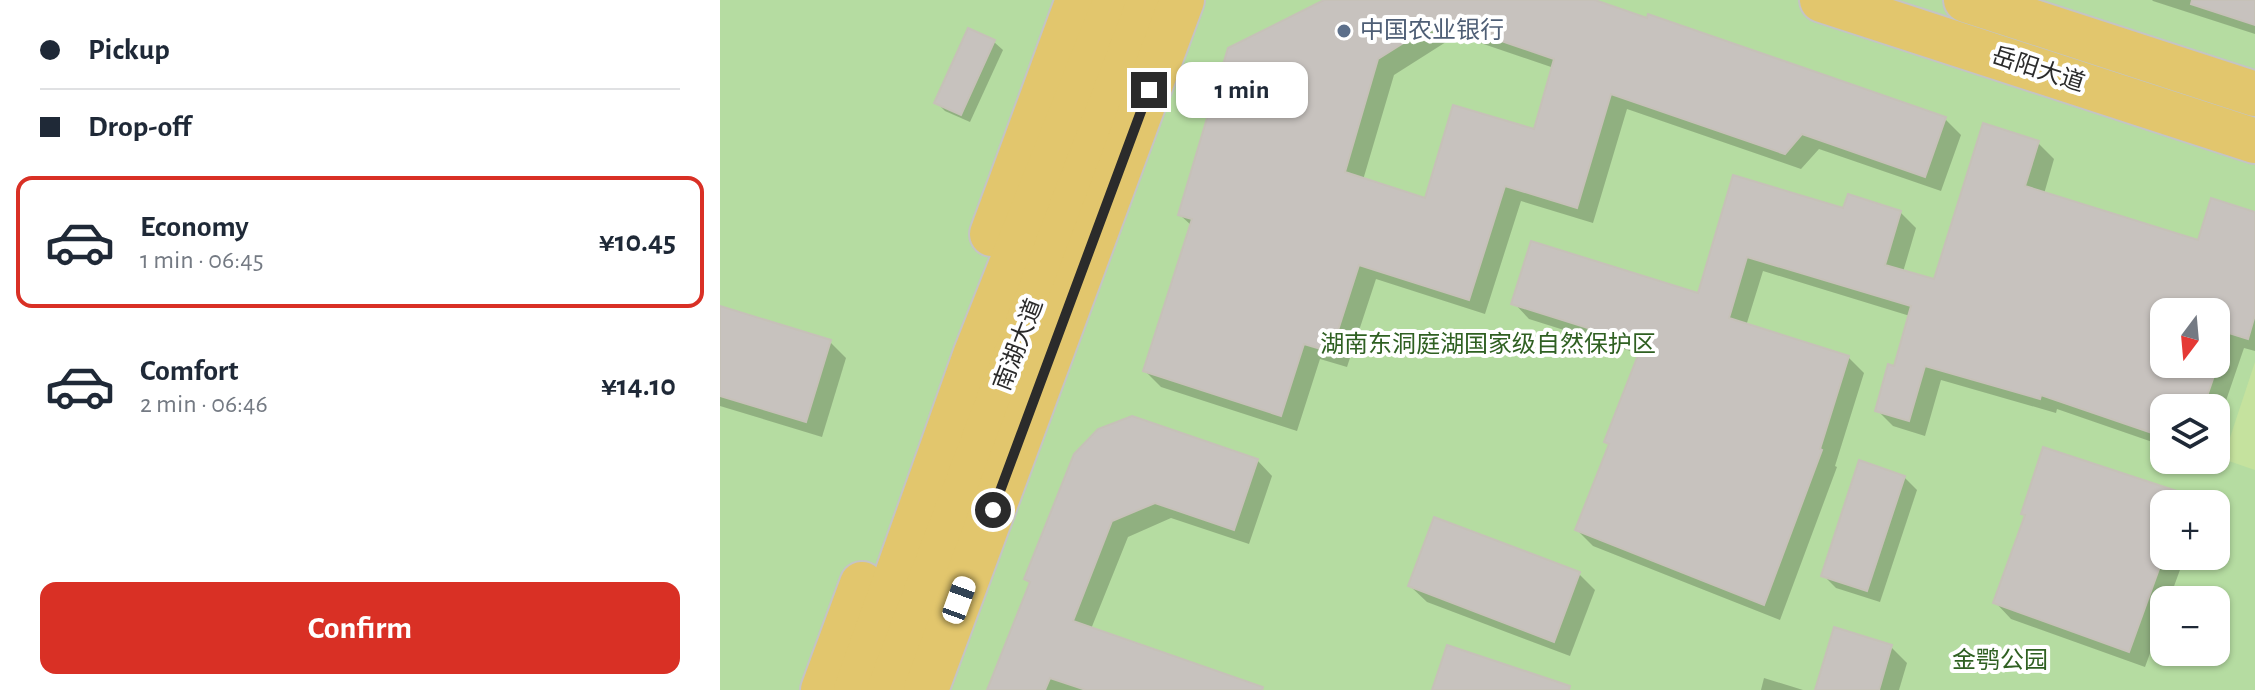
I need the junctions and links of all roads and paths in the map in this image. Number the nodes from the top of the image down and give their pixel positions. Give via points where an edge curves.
1 (1181, 0) edge
2 (1822, 0) edge
3 (1966, 0) edge
4 (1117, 7) edge
5 (2255, 94) edge
6 (2255, 141) edge
7 (823, 690) edge
8 (856, 690) edge
9 (889, 690) edge
10 (926, 690) edge

1 - 4 main road
1 - 10 main road
2 - 6 main road, 岳阳大道
3 - 5 main road, 岳阳大道
4 - 7 main road
4 - 8 main road, 南湖大道 via 976,353
4 - 9 main road, 南湖大道

